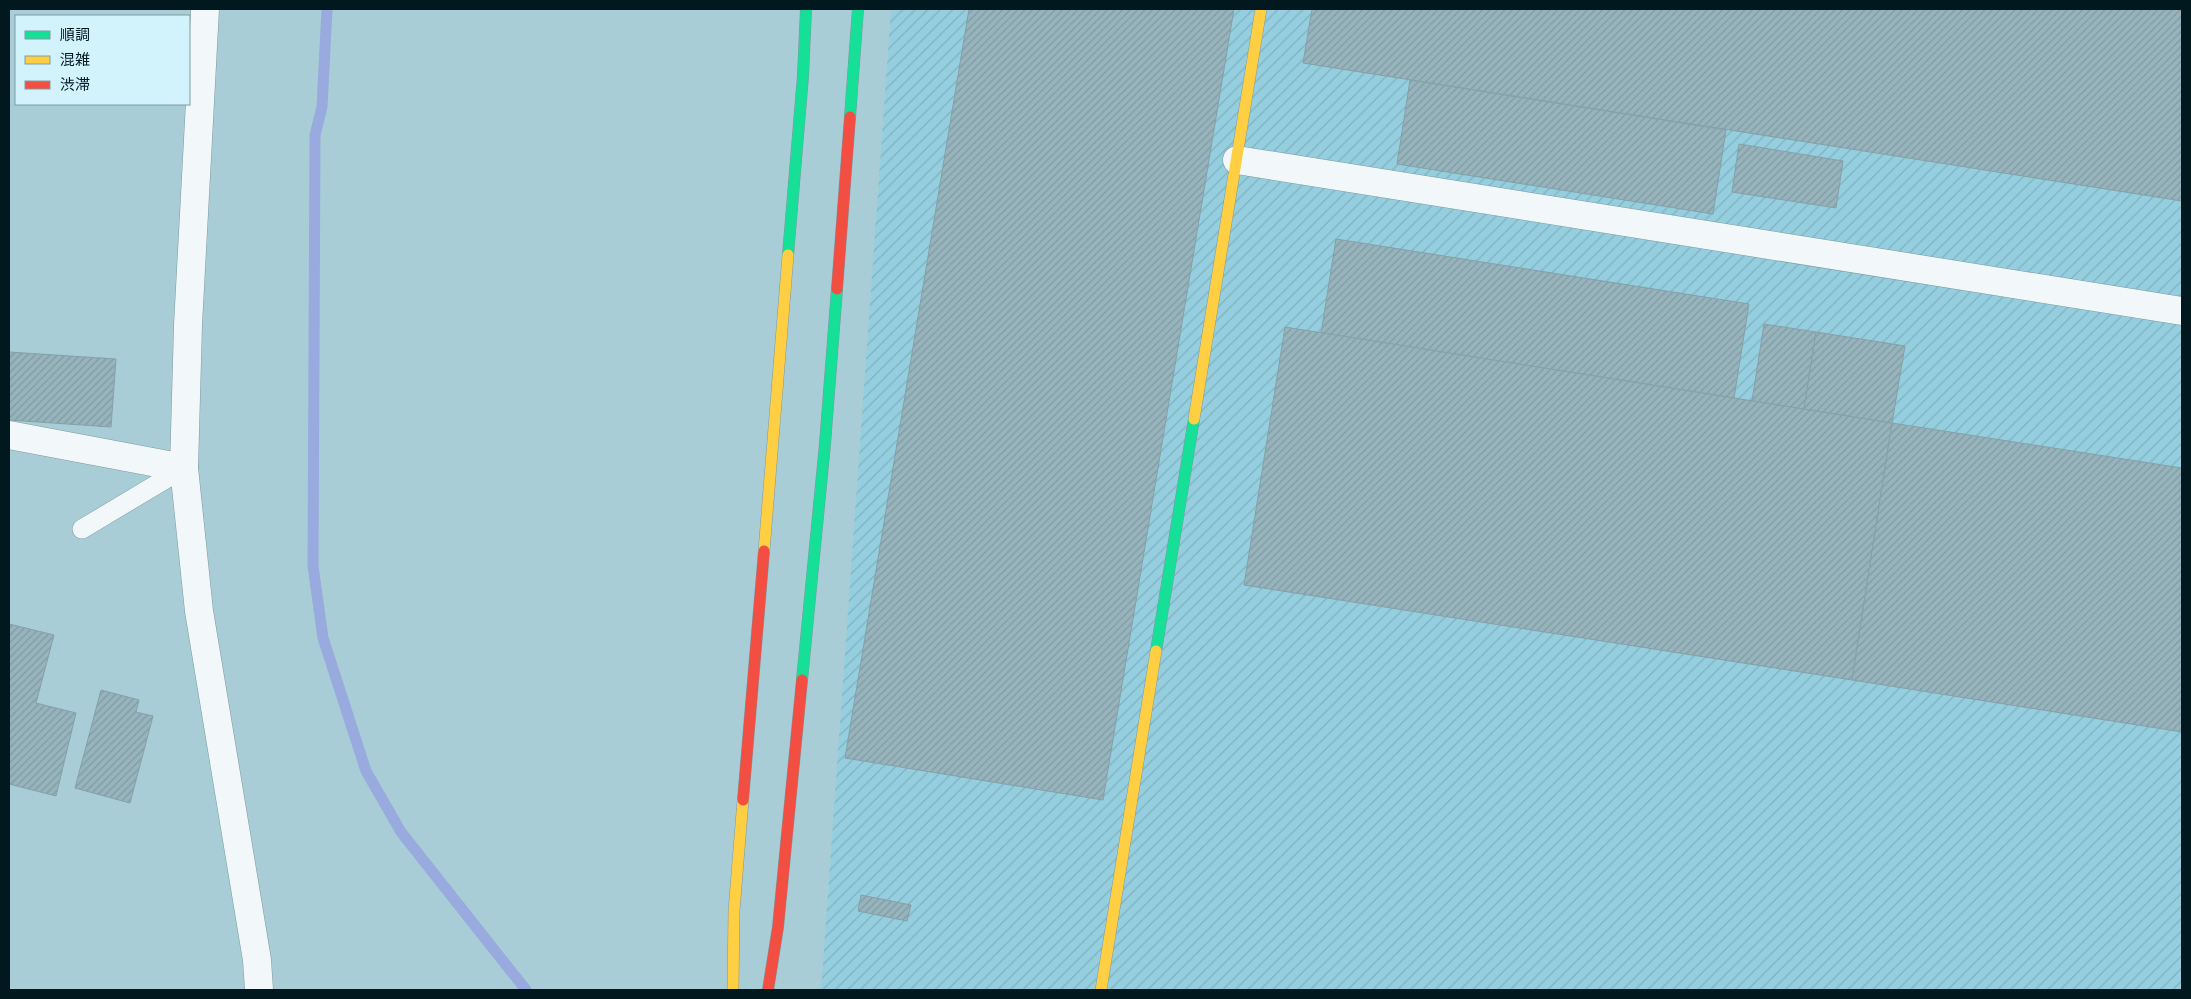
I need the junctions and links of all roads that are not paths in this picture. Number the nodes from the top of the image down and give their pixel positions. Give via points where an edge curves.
1 (205, 9) edge
2 (806, 9) edge
3 (858, 9) edge
4 (1261, 9) edge
5 (1237, 160) junction
6 (2182, 311) edge
7 (9, 435) edge
8 (184, 468) junction
9 (82, 529) dead end
10 (259, 990) edge
11 (733, 990) edge
12 (768, 990) edge
13 (1101, 990) edge

1 - 8 street via 188,325
2 - 11 street via 734,911
3 - 12 street via 825,444 778,927
4 - 5 street
5 - 6 street
5 - 13 street
7 - 8 street
8 - 9 lane
8 - 10 street via 199,611 258,960

